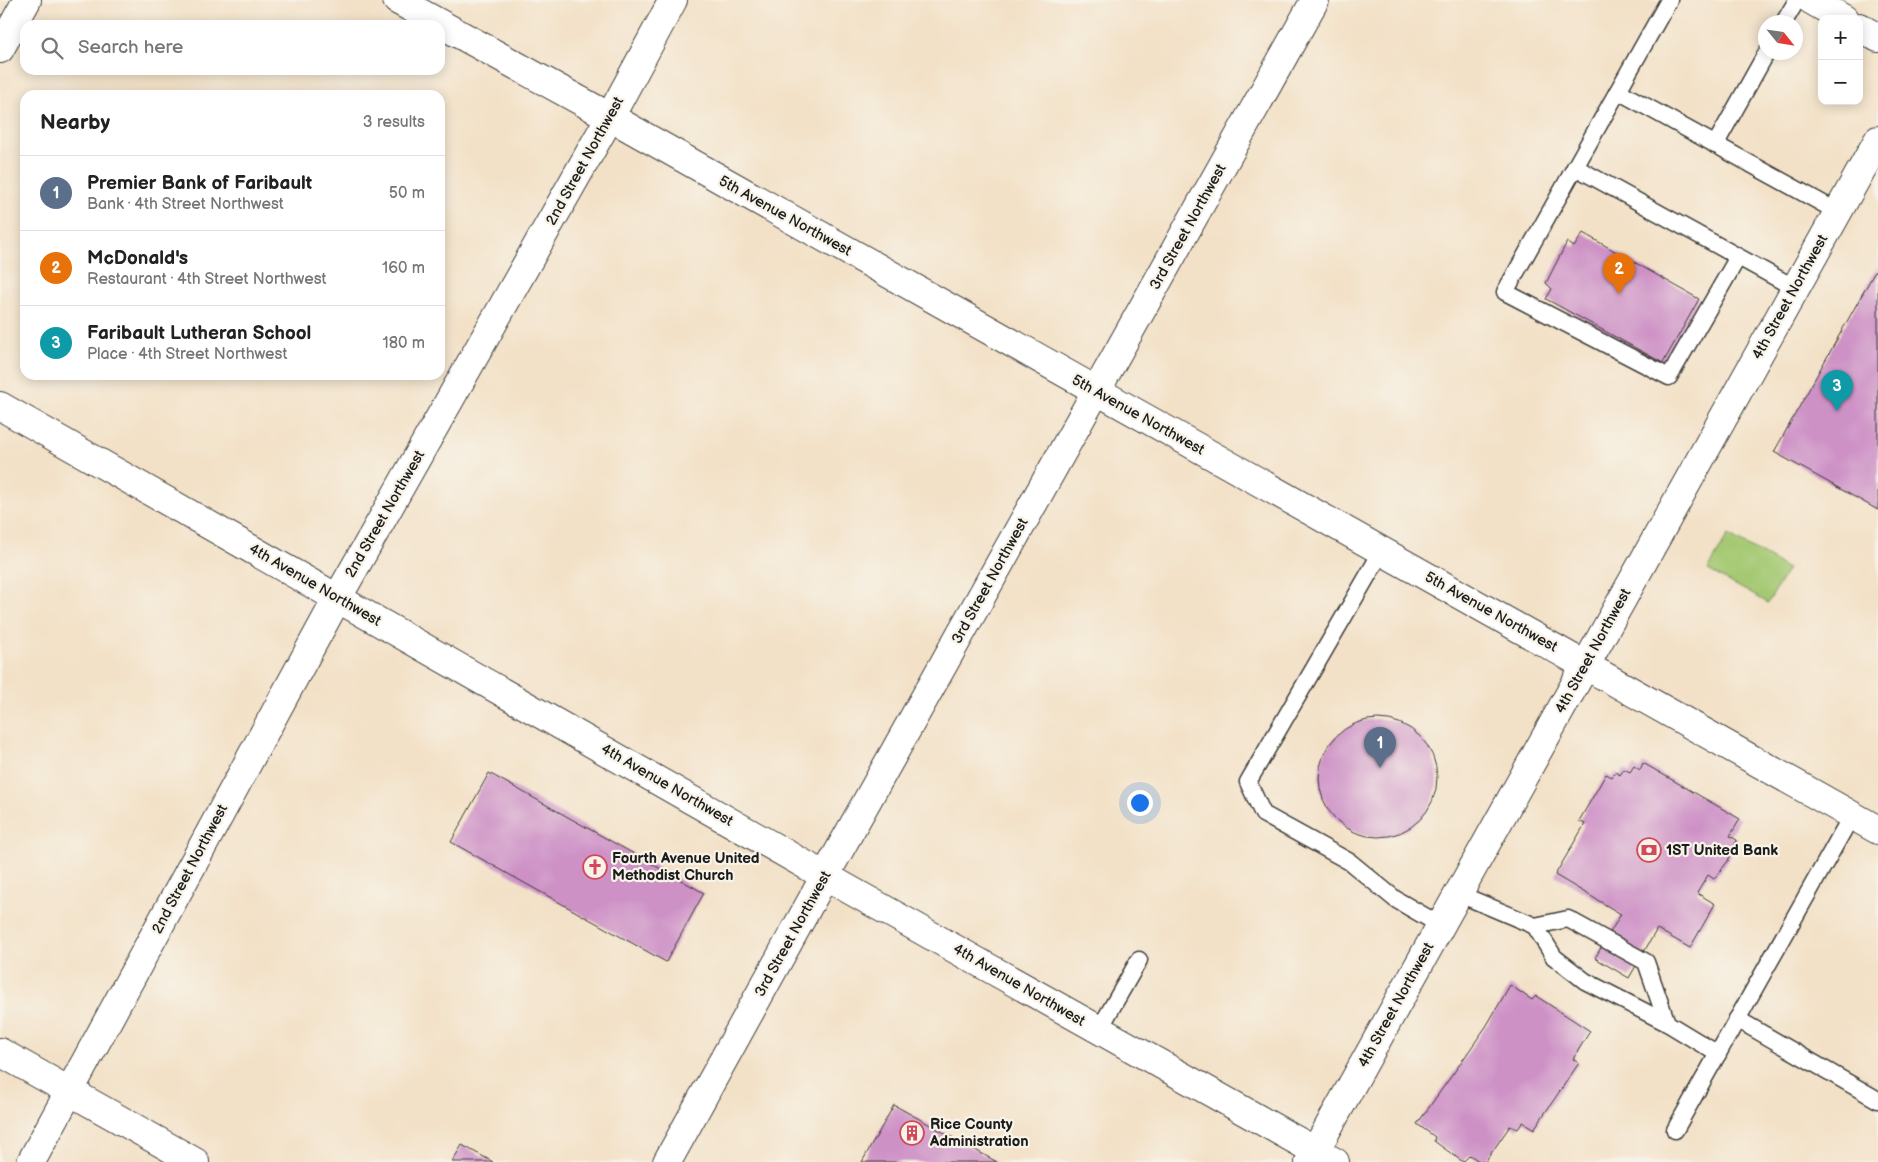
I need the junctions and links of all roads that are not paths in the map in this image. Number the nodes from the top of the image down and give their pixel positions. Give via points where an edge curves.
1 (28, 0) edge
2 (397, 0) edge
3 (673, 0) edge
4 (1315, 0) edge
5 (1669, 0) edge
6 (1797, 0) edge
7 (1811, 0) edge
8 (1788, 15) edge
9 (1837, 15) edge
10 (433, 20) edge
11 (445, 26) edge
12 (1863, 30) edge
13 (1878, 38) edge
14 (0, 49) edge
15 (1763, 60) edge
16 (1618, 92) junction
17 (610, 117) junction
18 (1878, 140) edge
19 (1715, 145) junction
20 (1575, 166) junction
21 (1838, 212) junction
22 (1738, 256) junction
23 (1795, 288) junction
24 (1096, 391) junction
25 (0, 406) edge
26 (1382, 551) junction
27 (338, 597) junction
28 (1585, 664) junction
29 (1852, 815) junction
30 (1878, 830) edge
31 (825, 876) junction
32 (1457, 893) junction
33 (1440, 925) junction
34 (1535, 926) junction
35 (1139, 960) dead end
36 (1737, 1019) junction
37 (1667, 1023) junction
38 (1099, 1030) junction
39 (0, 1052) edge
40 (1718, 1054) junction
41 (70, 1092) junction
42 (1878, 1100) edge
43 (1675, 1130) dead end
44 (1319, 1158) edge
45 (31, 1162) edge
46 (195, 1162) edge
47 (667, 1162) edge

1 - 14 street
2 - 10 street, 5th Avenue Northwest
3 - 17 street, 2nd Street Northwest
4 - 24 street, 3rd Street Northwest
5 - 16 lane
6 - 8 lane
7 - 9 street
11 - 17 street, 5th Avenue Northwest
12 - 13 street
15 - 19 lane
16 - 19 lane
16 - 20 lane
17 - 24 street, 5th Avenue Northwest
17 - 27 street, 2nd Street Northwest
18 - 21 street, 4th Street Northwest
19 - 21 lane
20 - 22 lane
20 - 22 lane via 1505,292 1669,377
21 - 23 street, 4th Street Northwest
22 - 23 lane
23 - 28 street, 4th Street Northwest
24 - 26 street, 5th Avenue Northwest
24 - 31 street, 3rd Street Northwest
25 - 27 street, 4th Avenue Northwest
26 - 28 street, 5th Avenue Northwest
26 - 33 lane via 1248,782 1263,814 1350,862 1395,899
27 - 31 street, 4th Avenue Northwest
27 - 41 street, 2nd Street Northwest
28 - 29 street, 5th Avenue Northwest
28 - 32 street, 4th Street Northwest
29 - 30 street, 5th Avenue Northwest
29 - 36 lane
31 - 38 street, 4th Avenue Northwest
31 - 47 street, 3rd Street Northwest
32 - 33 street, 4th Street Northwest
32 - 34 lane
33 - 44 street, 4th Street Northwest
34 - 37 lane via 1554,957 1585,981
34 - 37 lane via 1568,919 1646,962
35 - 38 lane
36 - 40 lane
36 - 42 lane
37 - 40 lane
38 - 44 street, 4th Avenue Northwest via 1180,1074
39 - 41 street
40 - 43 lane
41 - 45 street, 2nd Street Northwest
41 - 46 street

